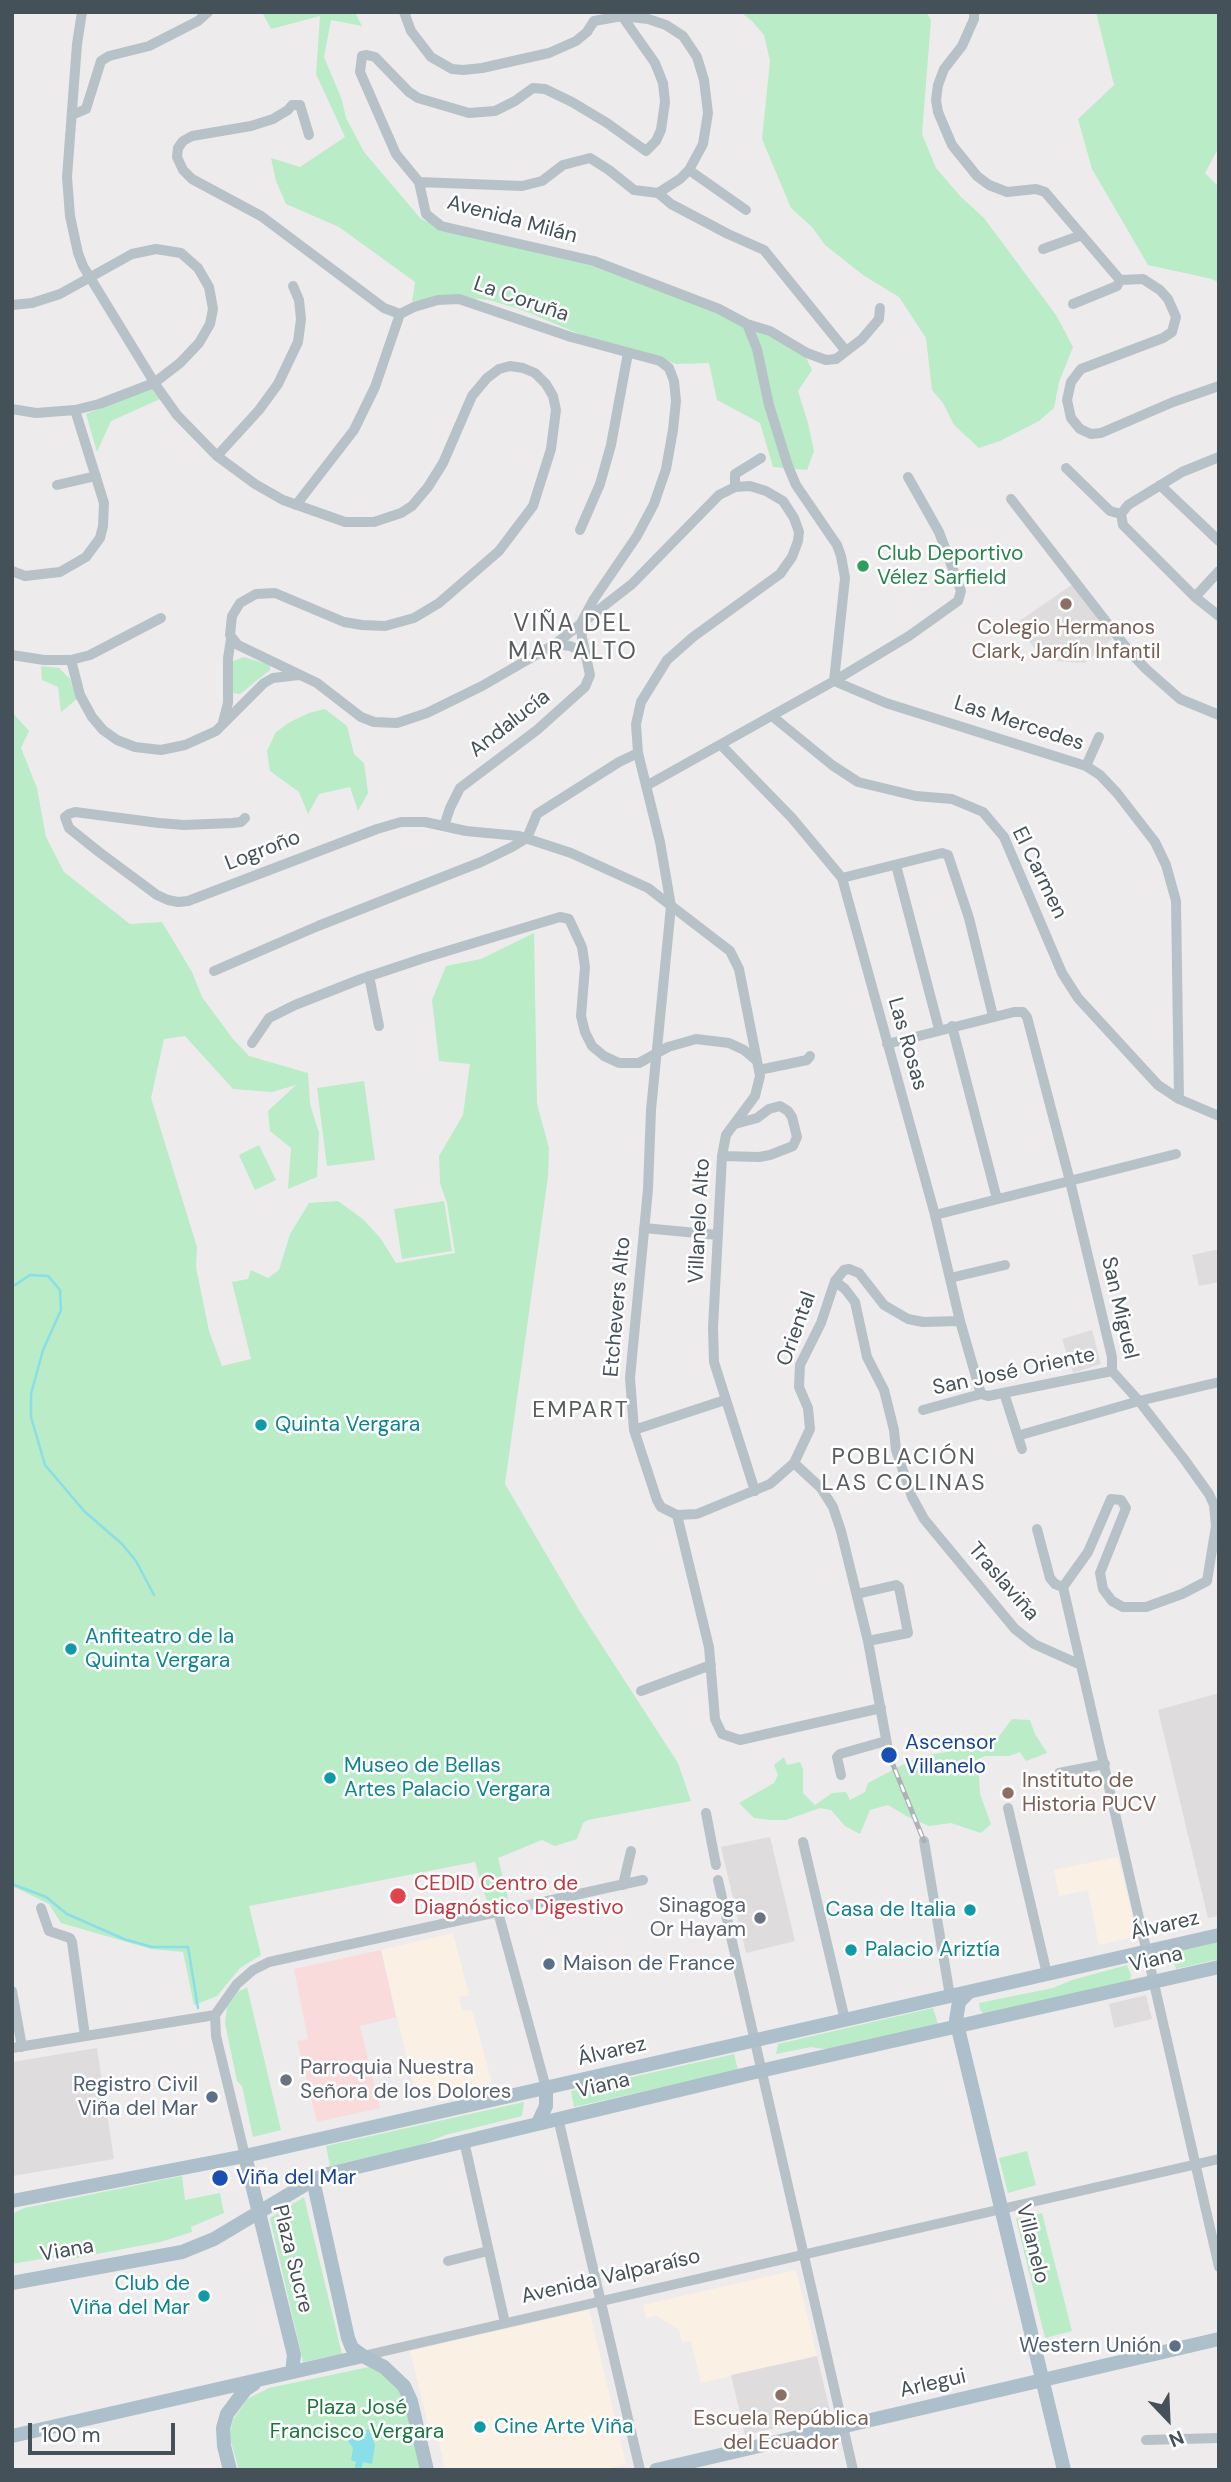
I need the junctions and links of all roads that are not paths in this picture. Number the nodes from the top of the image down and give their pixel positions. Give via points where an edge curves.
1 (82, 12) edge
2 (208, 12) edge
3 (405, 12) edge
4 (974, 12) edge
5 (630, 15) edge
6 (591, 16) edge
7 (72, 115) junction
8 (309, 135) dead end
9 (689, 170) junction
10 (419, 182) junction
11 (658, 193) junction
12 (746, 210) dead end
13 (1082, 235) junction
14 (1043, 249) dead end
15 (91, 279) junction
16 (1120, 280) junction
17 (293, 286) dead end
18 (1073, 304) dead end
19 (12, 305) edge
20 (880, 308) dead end
21 (400, 314) junction
22 (747, 324) junction
23 (846, 351) junction
24 (628, 353) junction
25 (154, 383) junction
26 (1219, 386) edge
27 (12, 409) edge
28 (75, 410) junction
29 (217, 456) junction
30 (1219, 457) edge
31 (761, 458) dead end
32 (1066, 468) dead end
33 (96, 476) junction
34 (908, 477) dead end
35 (57, 485) dead end
36 (1160, 485) junction
37 (735, 487) junction
38 (1011, 499) dead end
39 (296, 505) junction
40 (1121, 514) junction
41 (580, 530) dead end
42 (1219, 541) edge
43 (12, 571) edge
44 (1219, 571) edge
45 (1195, 597) junction
46 (1219, 616) edge
47 (160, 618) dead end
48 (581, 623) junction
49 (231, 639) junction
50 (555, 644) junction
51 (250, 652) junction
52 (584, 652) junction
53 (12, 655) edge
54 (228, 658) junction
55 (71, 660) junction
56 (277, 663) junction
57 (299, 675) junction
58 (273, 678) junction
59 (834, 681) junction
60 (228, 696) junction
61 (249, 698) junction
62 (1219, 715) edge
63 (772, 716) junction
64 (223, 723) junction
65 (1099, 737) dead end
66 (721, 745) junction
67 (638, 753) junction
68 (1086, 766) junction
69 (646, 786) junction
70 (245, 818) dead end
71 (444, 826) junction
72 (527, 838) junction
73 (896, 865) junction
74 (842, 878) junction
75 (671, 906) junction
76 (214, 971) dead end
77 (369, 976) junction
78 (993, 1016) junction
79 (379, 1026) dead end
80 (952, 1026) junction
81 (939, 1029) junction
82 (252, 1043) dead end
83 (887, 1044) junction
84 (657, 1054) junction
85 (810, 1056) dead end
86 (758, 1065) junction
87 (1179, 1099) junction
88 (1219, 1116) edge
89 (735, 1124) junction
90 (1177, 1154) dead end
91 (723, 1156) junction
92 (1070, 1181) junction
93 (997, 1199) junction
94 (935, 1214) junction
95 (644, 1228) junction
96 (718, 1235) junction
97 (1005, 1265) dead end
98 (950, 1278) junction
99 (835, 1281) junction
100 (960, 1321) junction
101 (1112, 1371) junction
102 (1219, 1382) edge
103 (1004, 1393) junction
104 (981, 1394) junction
105 (725, 1400) junction
106 (1139, 1401) junction
107 (923, 1410) dead end
108 (634, 1430) junction
109 (1024, 1434) dead end
110 (1022, 1449) dead end
111 (794, 1463) junction
112 (755, 1491) junction
113 (677, 1514) junction
114 (1037, 1529) dead end
115 (1207, 1581) junction
116 (1219, 1583) edge
117 (1063, 1587) junction
118 (858, 1594) junction
119 (868, 1641) junction
120 (711, 1665) junction
121 (1081, 1665) junction
122 (641, 1691) dead end
123 (881, 1708) junction
124 (886, 1741) junction
125 (888, 1755) dead end
126 (1105, 1764) junction
127 (1059, 1773) dead end
128 (841, 1775) dead end
129 (1008, 1808) dead end
130 (706, 1813) dead end
131 (803, 1842) dead end
132 (924, 1842) dead end
133 (631, 1852) dead end
134 (716, 1865) dead end
135 (643, 1880) dead end
136 (718, 1880) dead end
137 (623, 1885) junction
138 (41, 1908) dead end
139 (498, 1912) junction
140 (1219, 1935) edge
141 (1147, 1951) junction
142 (1219, 1967) edge
143 (1048, 1974) junction
144 (1154, 1982) junction
145 (12, 1991) edge
146 (971, 1991) junction
147 (950, 1996) junction
148 (215, 2015) junction
149 (845, 2020) junction
150 (957, 2028) junction
151 (86, 2036) junction
152 (756, 2040) junction
153 (17, 2048) edge
154 (762, 2071) junction
155 (546, 2088) junction
156 (558, 2118) junction
157 (538, 2123) junction
158 (464, 2141) junction
159 (246, 2156) junction
160 (1219, 2159) edge
161 (1195, 2164) junction
162 (313, 2180) junction
163 (12, 2201) edge
164 (1001, 2209) junction
165 (259, 2214) junction
166 (488, 2251) junction
167 (805, 2254) junction
168 (448, 2261) dead end
169 (1219, 2267) edge
170 (12, 2283) edge
171 (601, 2301) junction
172 (505, 2323) junction
173 (1219, 2339) edge
174 (363, 2356) junction
175 (292, 2372) junction
176 (1044, 2380) junction
177 (258, 2381) junction
178 (843, 2427) junction
179 (12, 2436) edge
180 (1219, 2438) edge
181 (1146, 2440) dead end
182 (230, 2470) edge
183 (427, 2470) edge
184 (640, 2470) edge
185 (656, 2470) edge
186 (853, 2470) edge
187 (1065, 2470) edge

1 - 7 street
2 - 7 street via 149,46 101,61 86,109
3 - 6 street via 411,31 431,57 463,70 549,53 587,32
4 - 13 street via 962,46 937,85 938,113 952,145 989,185 1007,192 1045,192
5 - 6 street
5 - 9 street via 666,25 683,36 697,57 708,113 703,144
5 - 10 street via 663,83 661,130 649,150 641,150 607,123 545,89 533,88 495,111 469,113 418,98 375,57 362,56 360,72 396,154
7 - 15 street via 67,177 70,216 78,253
8 - 21 street via 300,105 292,106 251,126 192,136 183,141 177,157 192,179 261,216 355,288
9 - 11 street
9 - 12 street
10 - 11 street, Avenida Milán via 522,186 542,181 563,165 590,158 634,190
10 - 22 street, Avenida Milán via 426,214 441,226 594,261
11 - 23 street via 671,204 764,250
13 - 14 street
13 - 16 street
15 - 19 street via 33,303
15 - 25 street
15 - 25 street via 132,254 156,249 181,253 198,268 209,287 210,324 190,353
16 - 18 street via 1117,286
16 - 26 street via 1143,279 1160,290 1174,309 1175,326 1163,338 1081,369 1071,382 1067,400 1071,418 1080,429 1101,433
17 - 29 street via 301,319 289,363 259,410
20 - 23 street via 879,319
21 - 24 street, La Coruña via 414,306 459,299
21 - 39 street via 375,387 354,430
22 - 23 street, Avenida Milán via 826,360
22 - 59 street via 788,466 841,556 845,588
24 - 41 street via 611,444
24 - 48 street, La Coruña via 660,361 674,381 676,401 666,468 637,536
25 - 28 street
25 - 29 street
27 - 28 street via 36,413
28 - 33 street
29 - 39 street via 255,484
30 - 36 street
31 - 37 street via 735,474
32 - 40 street via 1111,511
33 - 35 street
33 - 43 street via 104,503 103,526 86,557 60,572 25,576
34 - 59 street via 939,532 960,597 953,606
36 - 40 street
36 - 42 street
37 - 48 street via 719,495 632,584
37 - 67 street, Etchevers Alto via 750,486 783,501 794,518 798,541 780,574 692,637 661,667 641,702 636,724
38 - 62 street via 1146,669 1180,699
39 - 49 street via 345,522 390,518 412,506 428,487 472,396 487,377 510,366 523,368 535,373 553,396 556,410 551,449 533,506 499,551 439,603 414,618 385,626 362,625 265,592 240,603 232,616
40 - 45 street via 1124,525
44 - 45 street
45 - 46 street
47 - 55 street via 90,655
48 - 50 street
48 - 52 street, Andalucía
49 - 51 street
49 - 54 street
50 - 52 street
50 - 57 street via 482,687 397,723 361,717
51 - 54 street
51 - 56 street
52 - 71 street, Andalucía via 590,675 585,687 460,788
53 - 55 street
54 - 60 street
55 - 64 street via 80,695 92,717 117,740 161,750 185,746
56 - 57 street
56 - 58 street
57 - 58 street
58 - 61 street
59 - 63 street
59 - 68 street, Las Mercedes via 886,703
60 - 61 street via 239,701
60 - 64 street
61 - 64 street
63 - 66 street
63 - 87 street, El Carmen via 858,782 952,799 983,812 1004,837 1062,973 1078,998 1158,1085
65 - 68 street
66 - 69 street
66 - 74 street, Las Rosas
67 - 69 street, Etchevers Alto
67 - 72 street via 537,814
68 - 87 street, Las Mercedes via 1109,784 1155,842 1176,901
69 - 75 street, Etchevers Alto
70 - 71 street, Logroño via 232,823 159,824 75,812 65,817 69,828 99,852 157,894 178,902 401,822
71 - 72 street, Logroño
72 - 75 street, Logroño via 627,878
72 - 76 street via 481,862
73 - 74 street
73 - 78 street via 948,855
73 - 81 street
74 - 83 street, Las Rosas
75 - 84 street, Etchevers Alto
75 - 86 street, Villanelo Alto via 730,951 739,968
77 - 79 street
77 - 82 street via 269,1018
77 - 84 street via 560,917 569,919 582,947 581,1016 592,1046 619,1063 639,1063
78 - 80 street
78 - 92 street, San Miguel via 1023,1012 1027,1017
80 - 81 street
80 - 93 street
81 - 83 street
83 - 94 street, Las Rosas
84 - 86 street via 681,1042 714,1040 744,1050
84 - 95 street, Etchevers Alto
85 - 86 street
86 - 89 street, Villanelo Alto via 755,1096
87 - 88 street, El Carmen
89 - 91 street, Villanelo Alto via 726,1135
89 - 91 street via 780,1106 792,1117 797,1137 793,1146 770,1155
90 - 92 street
91 - 96 street, Villanelo Alto
92 - 93 street
92 - 101 street, San Miguel
93 - 94 street
94 - 98 street, Las Rosas
95 - 96 street
95 - 108 street, Etchevers Alto via 630,1378
96 - 105 street, Villanelo Alto via 714,1362
97 - 98 street
98 - 100 street, Las Rosas
99 - 100 street via 844,1270 855,1270 895,1312 923,1322
99 - 111 street, Oriental via 800,1366 799,1387 810,1429
99 - 121 street, Traslaviña via 855,1302 867,1356 884,1390 896,1450 923,1519 1015,1629 1034,1644
100 - 104 street, Las Rosas
101 - 103 street, San José Oriente
101 - 106 street, San Miguel
102 - 106 street
103 - 104 street, San José Oriente
103 - 110 street
104 - 107 street, San José Oriente
105 - 108 street
105 - 112 street, Villanelo Alto
106 - 109 street
106 - 115 street, San Miguel via 1214,1505 1216,1526
108 - 113 street, Etchevers Alto via 657,1500
111 - 112 street, Oriental
111 - 118 street via 821,1488 832,1507
112 - 113 street, Oriental via 697,1514
113 - 120 street
114 - 117 street via 1050,1578
115 - 116 street
115 - 117 street via 1146,1607 1123,1607 1112,1601 1103,1589 1100,1573 1126,1508 1113,1498 1088,1552
117 - 121 street
118 - 119 street
118 - 119 street via 899,1587 908,1633
119 - 123 street
120 - 122 street
120 - 123 street via 715,1719 722,1734 740,1740
121 - 126 street
123 - 124 street
124 - 125 street
124 - 128 street via 837,1757
126 - 127 street
126 - 141 street
129 - 143 street
130 - 134 street
131 - 149 street
132 - 147 street
133 - 137 street
135 - 137 street
136 - 152 street
137 - 139 street
138 - 151 street via 49,1931 72,1942
139 - 148 street via 269,1962 237,1984
139 - 155 street
140 - 141 main road, Álvarez
141 - 143 main road, Álvarez
141 - 144 street
142 - 144 main road, Viana
143 - 146 main road, Álvarez
144 - 150 main road, Viana
144 - 161 street
145 - 153 street
146 - 147 main road, Álvarez
146 - 150 main road via 957,2007
147 - 149 main road, Álvarez
148 - 151 street
148 - 159 street via 216,2036
149 - 152 main road, Álvarez
150 - 154 main road, Viana
150 - 164 main road, Villanelo
151 - 153 street
152 - 154 street
152 - 155 main road, Álvarez
154 - 156 main road, Viana
154 - 167 street
155 - 157 main road via 546,2106
155 - 159 main road, Álvarez
156 - 157 main road, Viana
156 - 171 street
157 - 158 main road, Viana
158 - 162 main road, Viana
158 - 166 street
159 - 163 main road, Álvarez
159 - 165 main road, Plaza Sucre
160 - 161 street, Avenida Valparaíso
161 - 164 street, Avenida Valparaíso
161 - 169 street
162 - 165 main road, Viana
162 - 174 main road, Plaza Sucre via 348,2338
164 - 167 street, Avenida Valparaíso
164 - 176 main road, Villanelo
165 - 170 main road, Viana via 182,2252
165 - 175 main road, Plaza Sucre via 294,2355
166 - 168 street
166 - 172 street
167 - 171 street, Avenida Valparaíso
167 - 178 street
171 - 172 street, Avenida Valparaíso
171 - 184 street
172 - 174 street, Avenida Valparaíso
173 - 176 main road, Arlegui
174 - 175 main road, Avenida Valparaíso
174 - 183 main road via 384,2367 404,2386
175 - 177 main road, Avenida Valparaíso
176 - 178 main road, Arlegui
176 - 187 main road, Villanelo
177 - 179 main road, Avenida Valparaíso
177 - 182 main road via 227,2414 223,2428
178 - 185 main road, Arlegui
178 - 186 street
180 - 181 street

